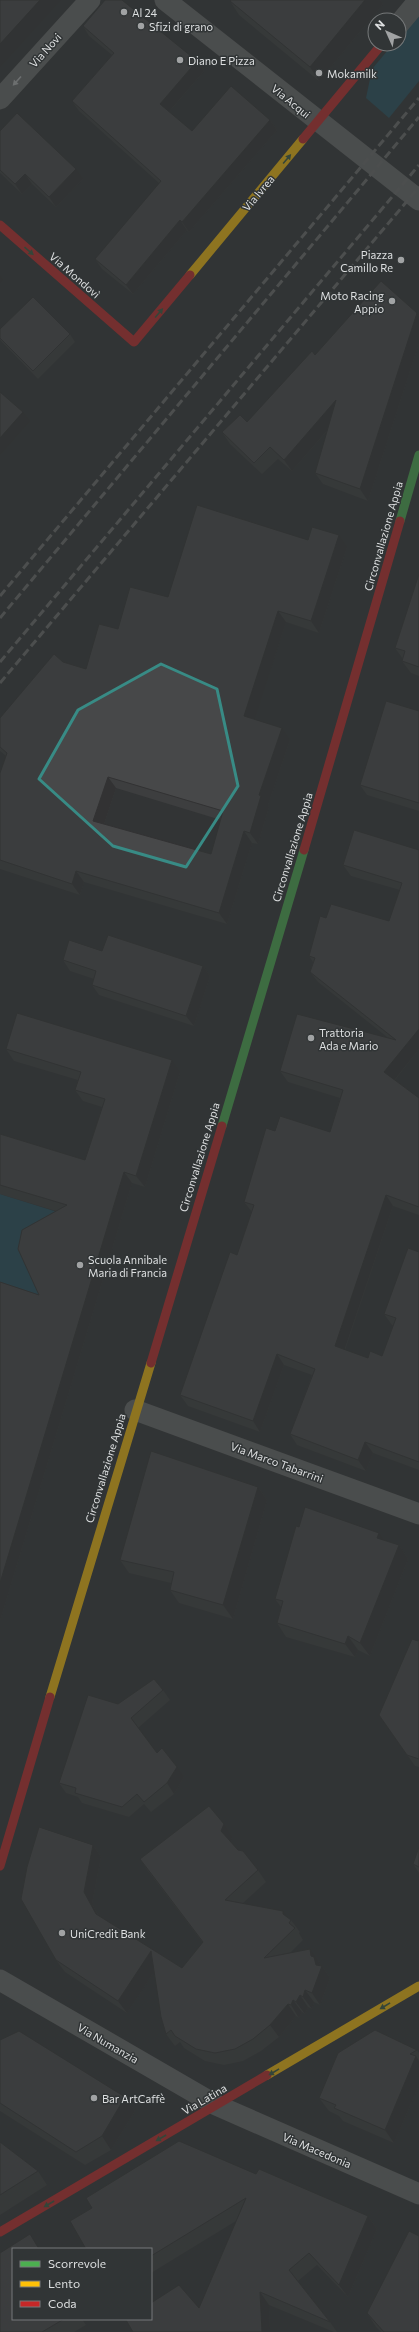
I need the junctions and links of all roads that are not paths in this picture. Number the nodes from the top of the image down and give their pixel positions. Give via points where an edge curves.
1 (90, 0) edge
2 (165, 0) edge
3 (419, 0) edge
4 (407, 14) edge
5 (377, 52) edge
6 (0, 99) edge
7 (325, 128) junction
8 (419, 200) edge
9 (0, 225) edge
10 (134, 342) joint
11 (419, 455) edge
12 (135, 1410) junction
13 (419, 1514) edge
14 (0, 1866) edge
15 (0, 1980) edge
16 (419, 1986) edge
17 (216, 2106) junction
18 (419, 2194) edge
19 (0, 2232) edge

1 -> 6 street, Via Novi
2 - 7 street, Via Acqui
3 - 4 street
5 - 7 street, Via Ivrea
7 - 8 street, Via Acqui
10 -> 7 street, Via Ivrea
9 -> 10 street, Via Mondovì
11 - 12 street, Circonvallazione Appia via 366,641
12 - 13 street, Via Marco Tabarrini
12 - 14 street, Circonvallazione Appia
15 - 17 street, Via Numanzia
16 -> 17 street, Via Latina
17 - 18 street, Via Macedonia
17 -> 19 street, Via Latina

